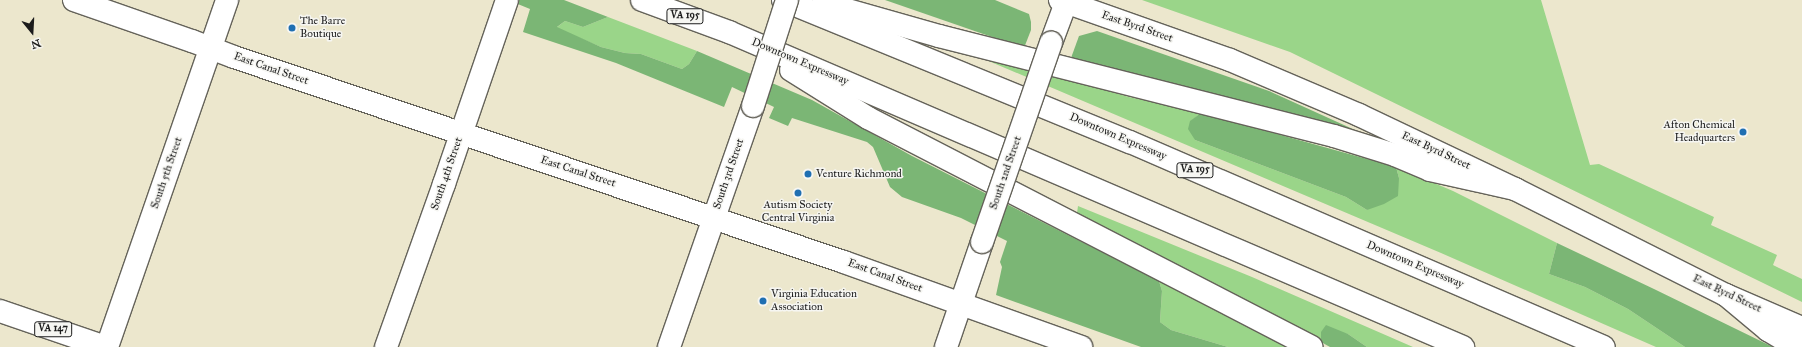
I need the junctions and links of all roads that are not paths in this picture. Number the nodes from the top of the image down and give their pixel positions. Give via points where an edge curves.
1 (74, 0) edge
2 (227, 0) edge
3 (642, 0) edge
4 (783, 0) edge
5 (787, 0) edge
6 (809, 0) edge
7 (1065, 1) edge
8 (505, 4) edge
9 (728, 32) junction
10 (210, 48) junction
11 (462, 133) junction
12 (1515, 189) junction
13 (714, 219) junction
14 (1726, 295) junction
15 (961, 304) junction
16 (0, 311) edge
17 (1802, 328) edge
18 (106, 347) edge
19 (386, 347) edge
20 (669, 347) edge
21 (946, 347) edge
22 (1081, 347) edge
23 (1311, 347) edge
24 (1463, 347) edge
25 (1604, 347) edge
26 (1796, 347) edge

1 - 10 main road, East Canal Street
2 - 10 main road, South 5th Street
3 - 9 main road, Downtown Expressway / VA 195
4 - 25 main road, Downtown Expressway / VA 195 via 1130,142
5 - 13 main road, South 3rd Street, bridge
6 - 12 main road via 939,36 1334,136 1395,155 1430,170
7 - 12 main road, East Byrd Street via 1276,78
7 - 15 main road, South 2nd Street, bridge
8 - 11 main road, South 4th Street
9 - 23 main road via 868,118
9 - 24 main road, Downtown Expressway / VA 195
10 - 11 main road, East Canal Street
10 - 18 main road, South 5th Street
11 - 13 main road, East Canal Street
11 - 19 main road, South 4th Street
12 - 14 main road, East Byrd Street
13 - 15 main road, East Canal Street
13 - 20 main road, South 3rd Street
14 - 17 main road, East Byrd Street
14 - 26 main road via 1768,330
15 - 21 main road, South 2nd Street
15 - 22 main road, East Canal Street
16 - 18 main road, VA 147

